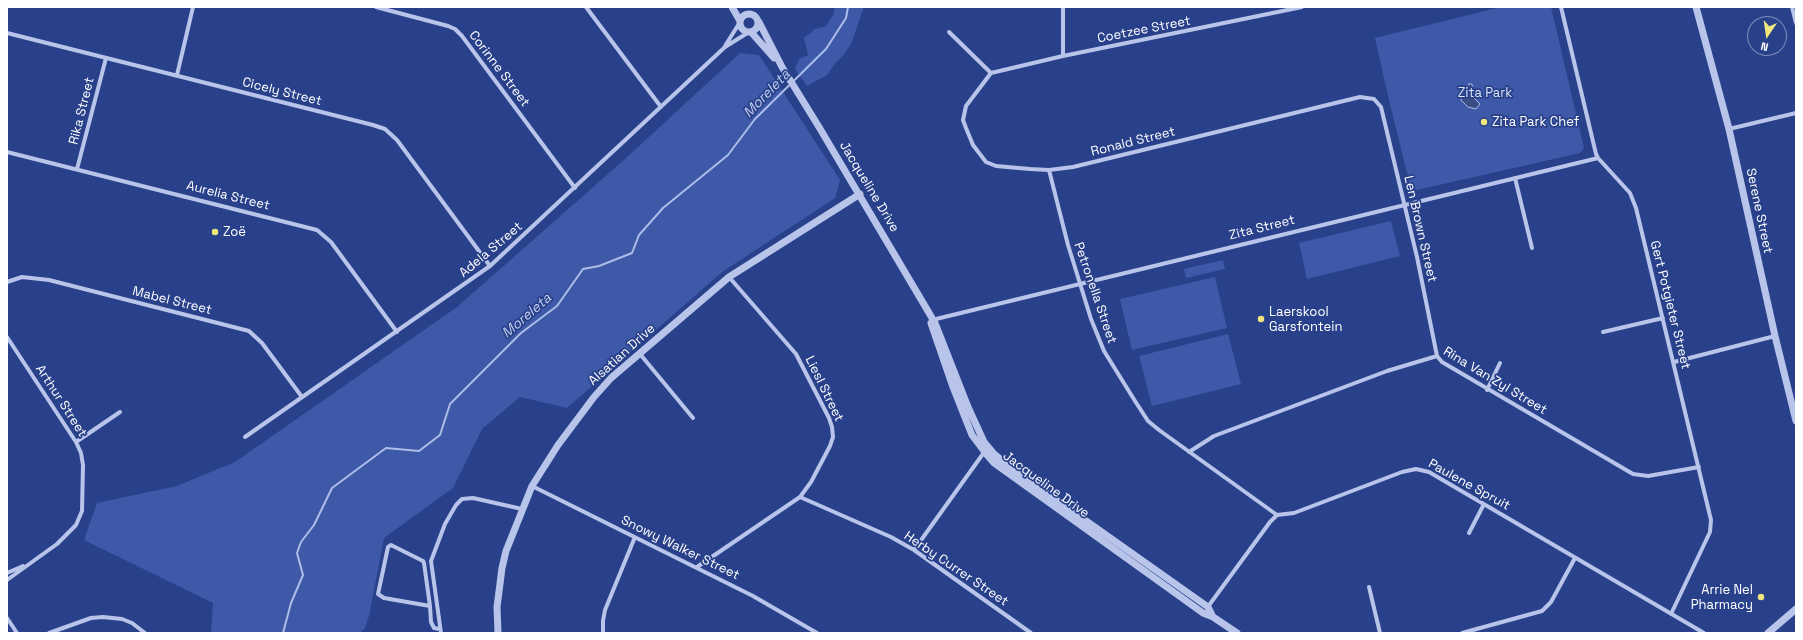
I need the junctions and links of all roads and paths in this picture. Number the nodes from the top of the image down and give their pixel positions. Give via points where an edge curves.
1 (193, 7) edge
2 (376, 7) edge
3 (586, 7) edge
4 (732, 7) edge
5 (743, 7) edge
6 (1063, 7) edge
7 (1302, 7) edge
8 (1561, 7) edge
9 (1696, 7) edge
10 (1792, 7) edge
11 (752, 14) junction
12 (1795, 16) edge
13 (740, 22) junction
14 (759, 22) junction
15 (1796, 23) edge
16 (750, 32) junction
17 (949, 32) dead end
18 (7, 33) edge
19 (725, 47) junction
20 (1063, 56) junction
21 (106, 58) junction
22 (782, 67) junction
23 (991, 73) junction
24 (177, 75) junction
25 (661, 107) junction
26 (1381, 107) joint
27 (1796, 113) edge
28 (1729, 129) junction
29 (7, 152) edge
30 (1598, 158) junction
31 (77, 169) junction
32 (1049, 170) junction
33 (1515, 178) junction
34 (576, 188) junction
35 (860, 194) junction
36 (1404, 204) junction
37 (1532, 248) dead end
38 (490, 266) junction
39 (729, 277) junction
40 (7, 282) edge
41 (1080, 283) junction
42 (1663, 318) junction
43 (932, 320) junction
44 (397, 332) junction
45 (1603, 332) dead end
46 (1775, 336) junction
47 (7, 337) edge
48 (640, 354) junction
49 (1437, 356) junction
50 (1674, 362) junction
51 (1500, 363) dead end
52 (1487, 390) junction
53 (302, 397) junction
54 (120, 412) dead end
55 (693, 418) dead end
56 (1796, 421) edge
57 (245, 437) dead end
58 (76, 442) junction
59 (986, 450) junction
60 (1189, 452) junction
61 (1699, 467) junction
62 (532, 486) junction
63 (800, 497) junction
64 (1484, 504) junction
65 (522, 509) junction
66 (1277, 515) junction
67 (1469, 533) dead end
68 (635, 537) junction
69 (914, 550) junction
70 (1576, 558) junction
71 (29, 564) junction
72 (697, 568) junction
73 (7, 573) edge
74 (7, 580) edge
75 (1369, 587) dead end
76 (430, 606) junction
77 (1796, 609) edge
78 (1205, 610) junction
79 (1671, 614) junction
80 (7, 618) edge
81 (440, 631) edge
82 (17, 633) edge
83 (49, 633) edge
84 (145, 633) edge
85 (498, 633) edge
86 (603, 633) edge
87 (817, 633) edge
88 (1031, 633) edge
89 (1237, 633) edge
90 (1380, 633) edge
91 (1462, 633) edge
92 (1704, 633) edge
93 (1768, 633) edge

1 - 24 street
2 - 34 street, Corinne Street via 455,29
3 - 25 street
4 - 13 street
5 - 11 street
6 - 20 street
7 - 20 street, Coetzee Street
8 - 30 street, Gert Potgieter Street
9 - 28 street, Serene Street
10 - 12 street
11 - 13 street via 743,16
11 - 14 street
12 - 15 street
13 - 16 street via 744,30
13 - 19 street, Adela Street
14 - 16 street via 756,30
14 - 22 street, Jacqueline Drive
16 - 19 street, Adela Street
16 - 22 street, Jacqueline Drive
17 - 23 street
18 - 21 street, Cicely Street
19 - 25 street, Adela Street
20 - 23 street, Coetzee Street
21 - 24 street, Cicely Street
21 - 31 street, Rika Street
22 - 35 street, Jacqueline Drive
23 - 32 street, Ronald Street via 976,91 964,113 963,120 973,145 990,164
24 - 38 street, Cicely Street via 385,129 397,140
25 - 34 street, Adela Street
26 - 32 street, Ronald Street via 1374,99 1360,97 1073,167
26 - 36 street, Len Brown Street
27 - 28 street
28 - 46 street, Serene Street
29 - 31 street, Aurelia Street
30 - 33 street, Zita Street
30 - 42 street, Gert Potgieter Street via 1633,197
31 - 44 street, Aurelia Street via 317,230 331,242
32 - 41 street, Petronella Street
33 - 36 street, Zita Street
33 - 37 street
34 - 38 street, Adela Street
35 - 39 street, Alsatian Drive
35 - 43 street, Jacqueline Drive
36 - 41 street, Zita Street
36 - 49 street, Len Brown Street
38 - 44 street, Adela Street
39 - 48 street, Alsatian Drive
39 - 63 street, Liesl Street via 796,354 832,427 833,437 830,446
40 - 53 street, Mabel Street via 22,277 49,280 249,331 262,343
41 - 43 street, Zita Street
41 - 60 street, Petronella Street via 1104,351 1135,402 1148,420
42 - 45 street
42 - 50 street, Gert Potgieter Street
43 - 59 street, Jacqueline Drive via 932,328 972,435
44 - 53 street, Adela Street
46 - 50 street
46 - 56 street, Serene Street
47 - 58 street, Arthur Street
48 - 55 street
48 - 62 street, Alsatian Drive via 611,378 594,397 558,445
49 - 52 street, Rina Van Zyl Street via 1445,365
49 - 60 street, Rina Van Zyl Street via 1387,371 1228,430 1207,439
50 - 61 street, Gert Potgieter Street
51 - 52 street
52 - 61 street, Rina Van Zyl Street via 1634,474 1648,476
53 - 57 street, Adela Street
54 - 58 street
58 - 71 street, Arthur Street via 83,460 81,516 74,528 57,544
59 - 69 street
59 - 78 street, Jacqueline Drive
60 - 66 street, Petronella Street
61 - 79 street, Gert Potgieter Street via 1711,528
62 - 65 street, Alsatian Drive
62 - 68 street, Snowy Walker Street
63 - 69 street, Herby Currer Street via 891,537
63 - 72 street, Liesl Street
64 - 66 street, Paulene Spruit via 1429,472 1416,469 1294,513
64 - 67 street
64 - 70 street, Paulene Spruit
65 - 81 street via 479,498 462,499 456,505 445,524 432,561
65 - 85 street, Alsatian Drive via 502,568 497,607
66 - 78 street
68 - 72 street, Snowy Walker Street
68 - 86 street via 605,610
69 - 88 street, Herby Currer Street
70 - 79 street, Paulene Spruit
70 - 91 street via 1542,611
71 - 73 street
71 - 74 street
72 - 87 street, Snowy Walker Street via 753,596
75 - 90 street
76 - 76 street via 384,598 378,594 388,547 395,546 422,561
76 - 81 street via 431,622 434,628
77 - 93 street
78 - 89 street, Jacqueline Drive
79 - 92 street, Paulene Spruit
80 - 82 street
83 - 84 street via 103,616 132,623

